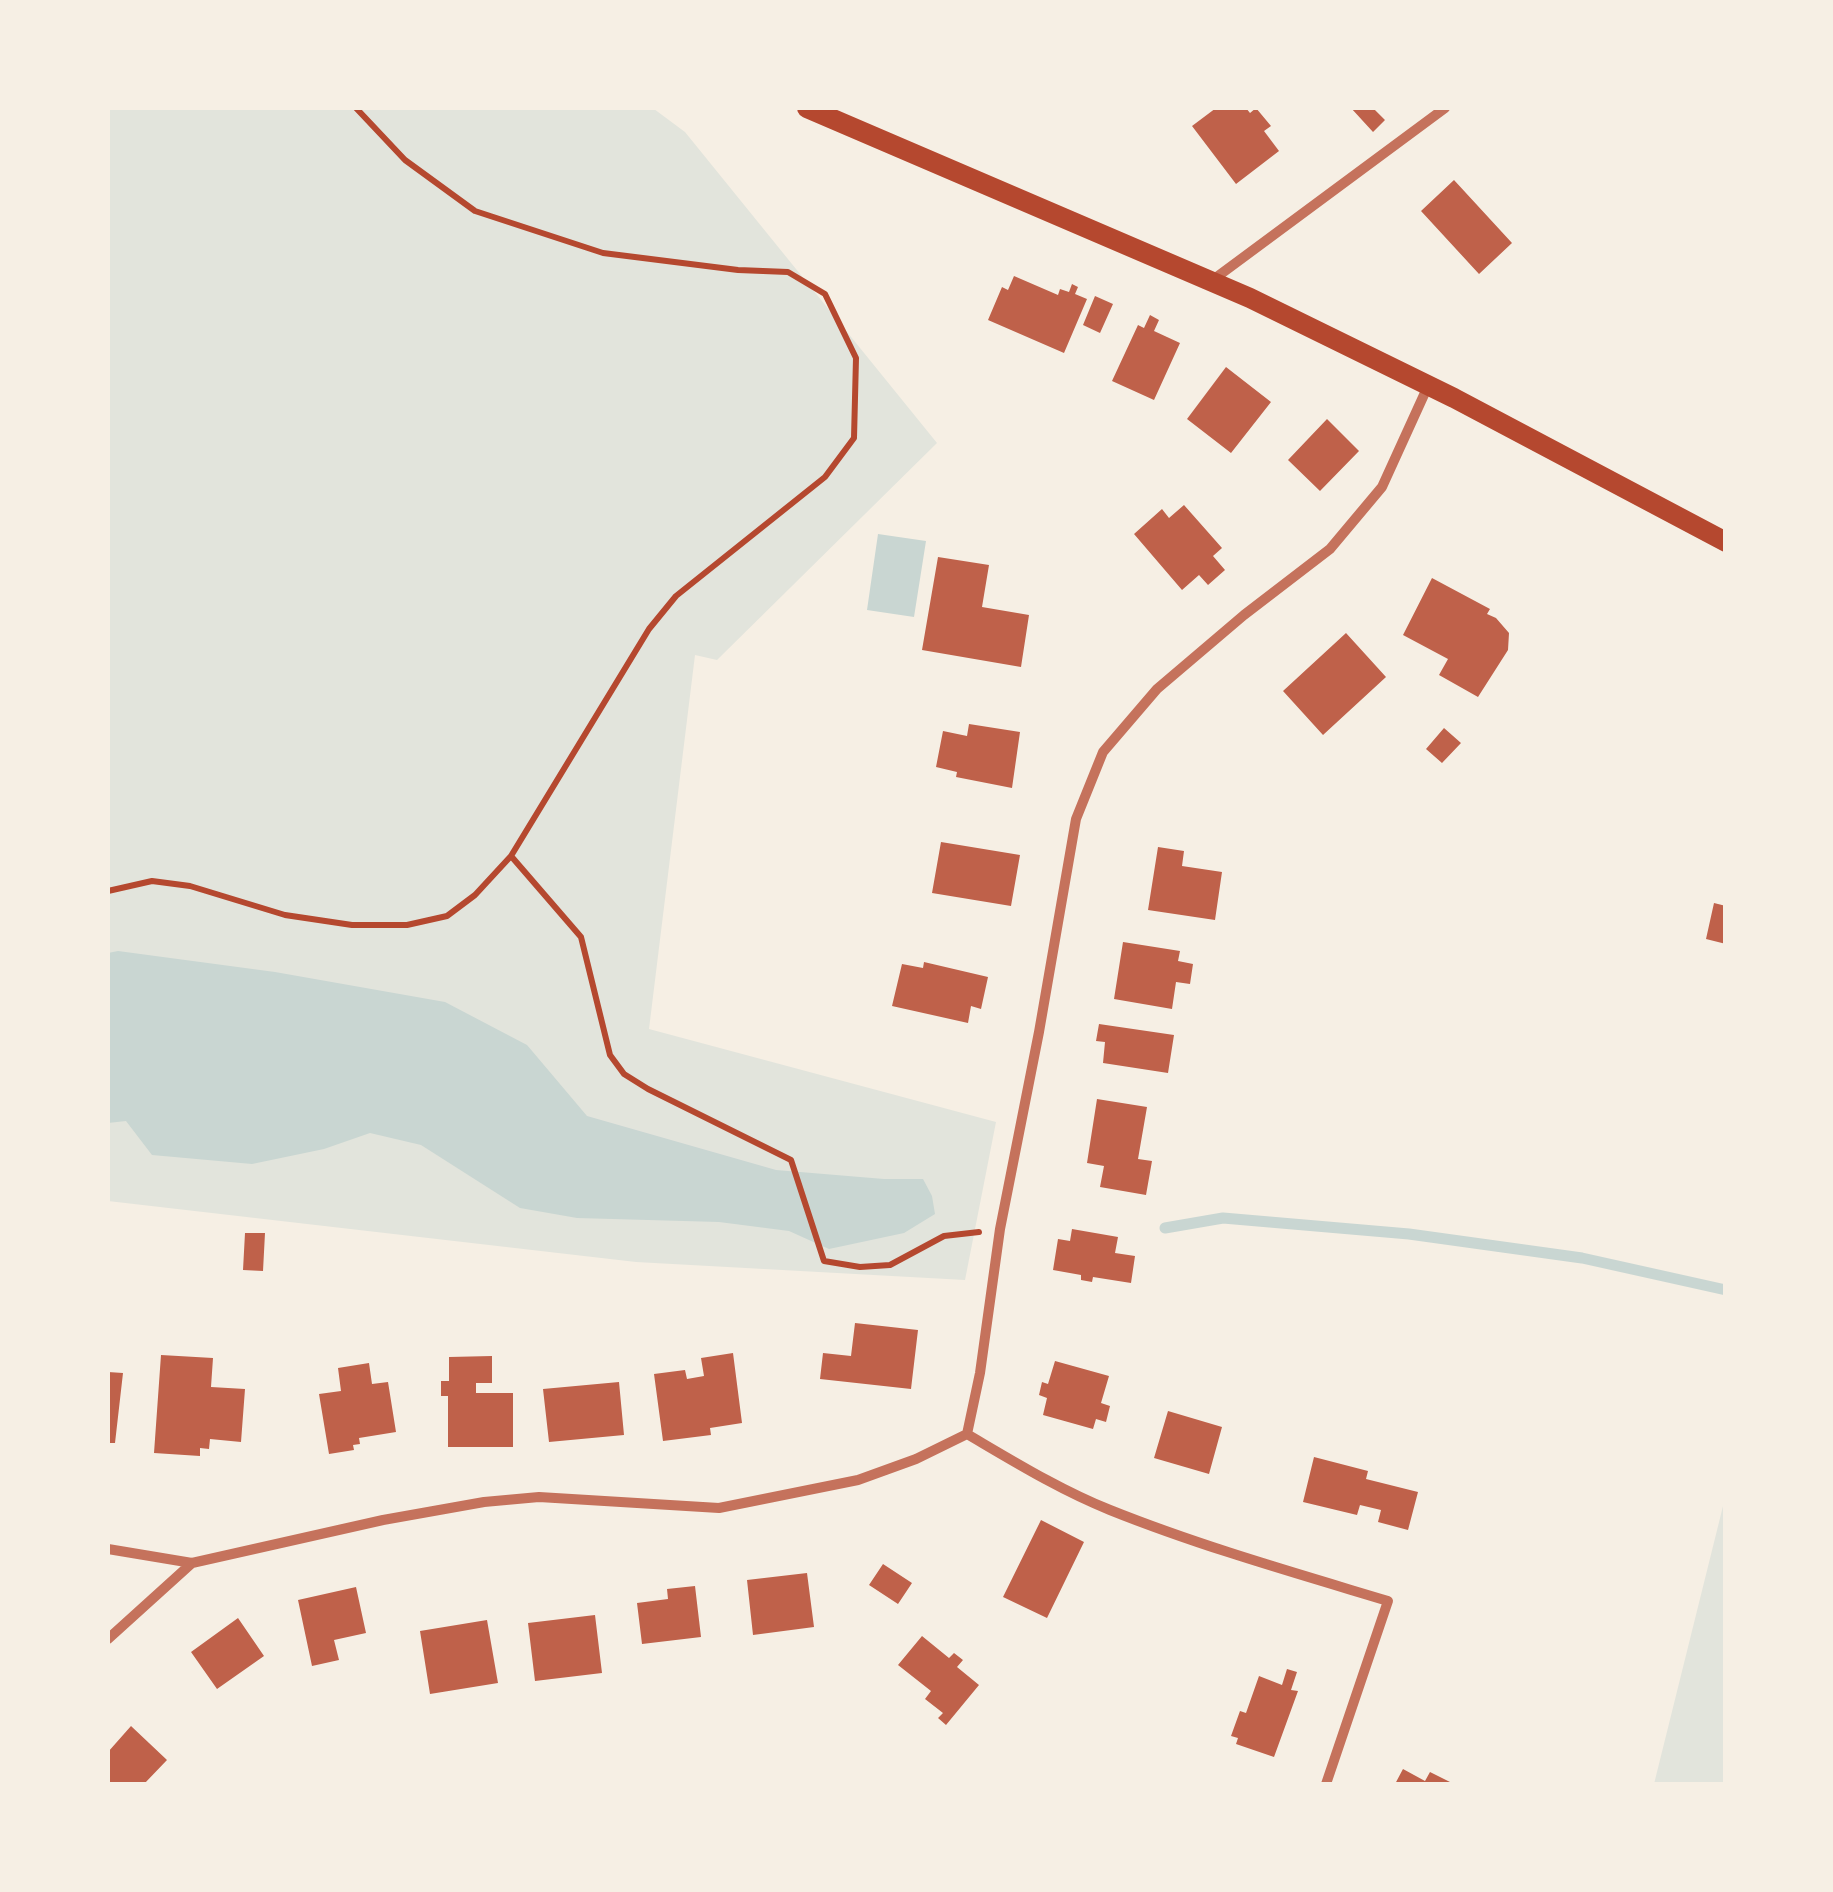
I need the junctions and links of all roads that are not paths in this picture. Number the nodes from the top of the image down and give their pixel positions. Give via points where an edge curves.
1 (808, 108) edge
2 (1445, 108) edge
3 (1210, 282) junction
4 (1428, 386) junction
5 (1726, 542) edge
6 (967, 1434) junction
7 (108, 1549) edge
8 (192, 1563) junction
9 (108, 1639) edge
10 (1326, 1784) edge

1 - 3 main road
2 - 3 street
3 - 4 main road
4 - 5 main road
4 - 6 street via 1382,487 1330,549 1157,689 1103,752 1076,819
6 - 8 street via 858,1480 719,1508 539,1497 484,1502
6 - 10 street via 1107,1509 1388,1601
7 - 8 street
8 - 9 street

